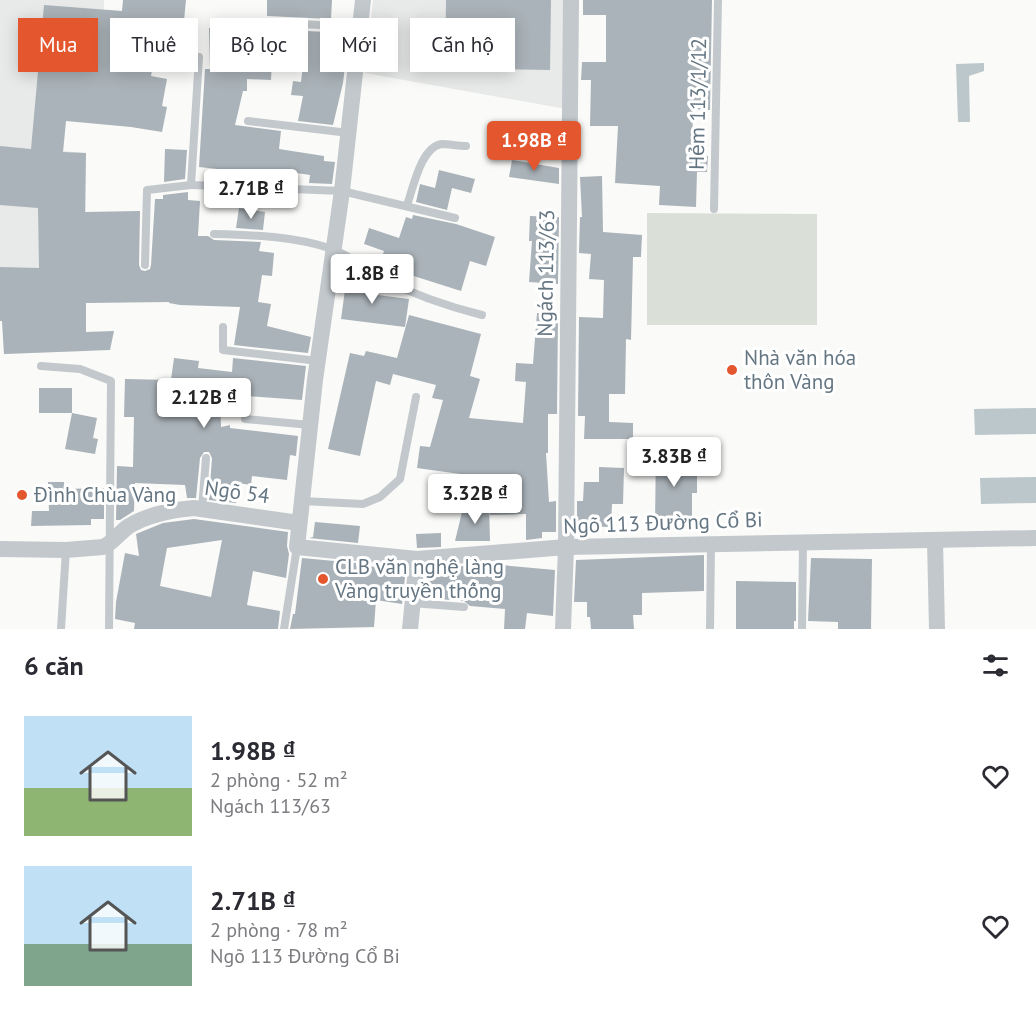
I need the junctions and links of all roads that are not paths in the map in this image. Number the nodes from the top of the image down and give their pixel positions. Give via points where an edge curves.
1 (363, 0) edge
2 (571, 0) edge
3 (718, 0) edge
4 (362, 18) edge
5 (199, 57) dead end
6 (356, 72) edge
7 (248, 121) dead end
8 (349, 133) junction
9 (466, 146) dead end
10 (191, 185) junction
11 (342, 191) junction
12 (408, 205) junction
13 (714, 209) dead end
14 (455, 218) dead end
15 (214, 234) dead end
16 (334, 249) junction
17 (145, 265) dead end
18 (482, 315) dead end
19 (223, 327) dead end
20 (318, 361) junction
21 (41, 366) dead end
22 (416, 397) dead end
23 (245, 419) dead end
24 (310, 425) junction
25 (206, 458) dead end
26 (302, 501) junction
27 (202, 509) junction
28 (299, 523) junction
29 (1036, 538) edge
30 (935, 540) junction
31 (111, 542) junction
32 (803, 542) junction
33 (711, 544) junction
34 (297, 547) junction
35 (566, 547) junction
36 (0, 549) edge
37 (66, 550) junction
38 (417, 559) junction
39 (412, 603) junction
40 (464, 606) dead end
41 (62, 629) edge
42 (109, 629) edge
43 (284, 629) edge
44 (410, 629) edge
45 (563, 629) edge
46 (710, 629) edge
47 (802, 629) edge
48 (937, 629) edge

1 - 4 street
2 - 35 street, Ngách 113/63
3 - 13 lane, Hẻm 113/1/12
5 - 10 lane
6 - 8 street
7 - 8 lane
8 - 11 street
9 - 12 lane via 433,147 422,161
10 - 11 lane
10 - 17 lane via 147,190
11 - 12 lane
11 - 16 street
12 - 14 lane
15 - 16 lane via 269,236
16 - 18 lane via 404,289
16 - 20 street
19 - 20 lane via 222,350
20 - 24 street
21 - 31 lane via 80,369 111,381
22 - 26 lane via 402,474 387,492 363,504
23 - 24 lane
24 - 26 street
25 - 27 lane
26 - 28 street
27 - 28 street, Ngõ 54
27 - 31 street, Ngõ 54 via 176,509 155,515 129,526
28 - 34 street
29 - 30 street, Ngõ 113 Đường Cổ Bi
30 - 32 street, Ngõ 113 Đường Cổ Bi
30 - 48 street
31 - 37 street, Ngõ 54 via 103,547
31 - 42 lane
32 - 33 street, Ngõ 113 Đường Cổ Bi
32 - 47 lane
33 - 35 street, Ngõ 113 Đường Cổ Bi
33 - 46 lane
34 - 38 street, Ngõ 113 Đường Cổ Bi
34 - 43 lane
35 - 38 street, Ngõ 113 Đường Cổ Bi
35 - 45 street, Ngách 113/63
36 - 37 street, Ngõ 54
37 - 41 lane
38 - 39 street
39 - 40 lane
39 - 44 street

